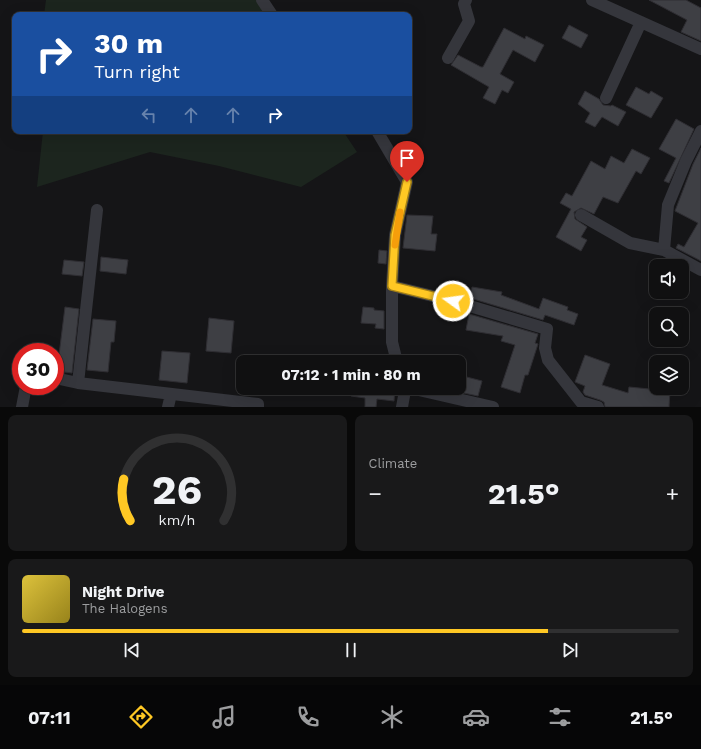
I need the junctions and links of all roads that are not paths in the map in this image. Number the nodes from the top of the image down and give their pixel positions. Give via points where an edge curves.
1 (262, 0) edge
2 (466, 0) edge
3 (592, 0) edge
4 (270, 12) edge
5 (640, 22) junction
6 (701, 49) edge
7 (448, 58) dead end
8 (606, 98) dead end
9 (701, 132) edge
10 (379, 134) edge
11 (97, 210) dead end
12 (581, 215) dead end
13 (664, 250) junction
14 (701, 270) edge
15 (392, 286) junction
16 (395, 355) edge
17 (64, 380) edge
18 (78, 383) junction
19 (171, 394) junction
20 (24, 395) edge
21 (404, 395) edge
22 (441, 395) edge
23 (580, 404) edge
24 (22, 407) edge
25 (168, 407) edge
26 (258, 407) edge
27 (402, 407) edge
28 (493, 407) edge
29 (598, 407) edge

1 - 4 street
2 - 7 street via 464,4 469,21
3 - 5 street
5 - 6 street
5 - 8 street
9 - 13 street via 668,205
10 - 15 street via 407,182 395,235
11 - 18 street
12 - 13 street via 630,243
13 - 14 street
15 - 16 street via 392,342
15 - 23 street via 547,329 545,348 548,360
17 - 18 street
18 - 19 street
19 - 25 street
19 - 26 street via 258,404
20 - 24 street
21 - 27 street
22 - 28 street
23 - 29 street

